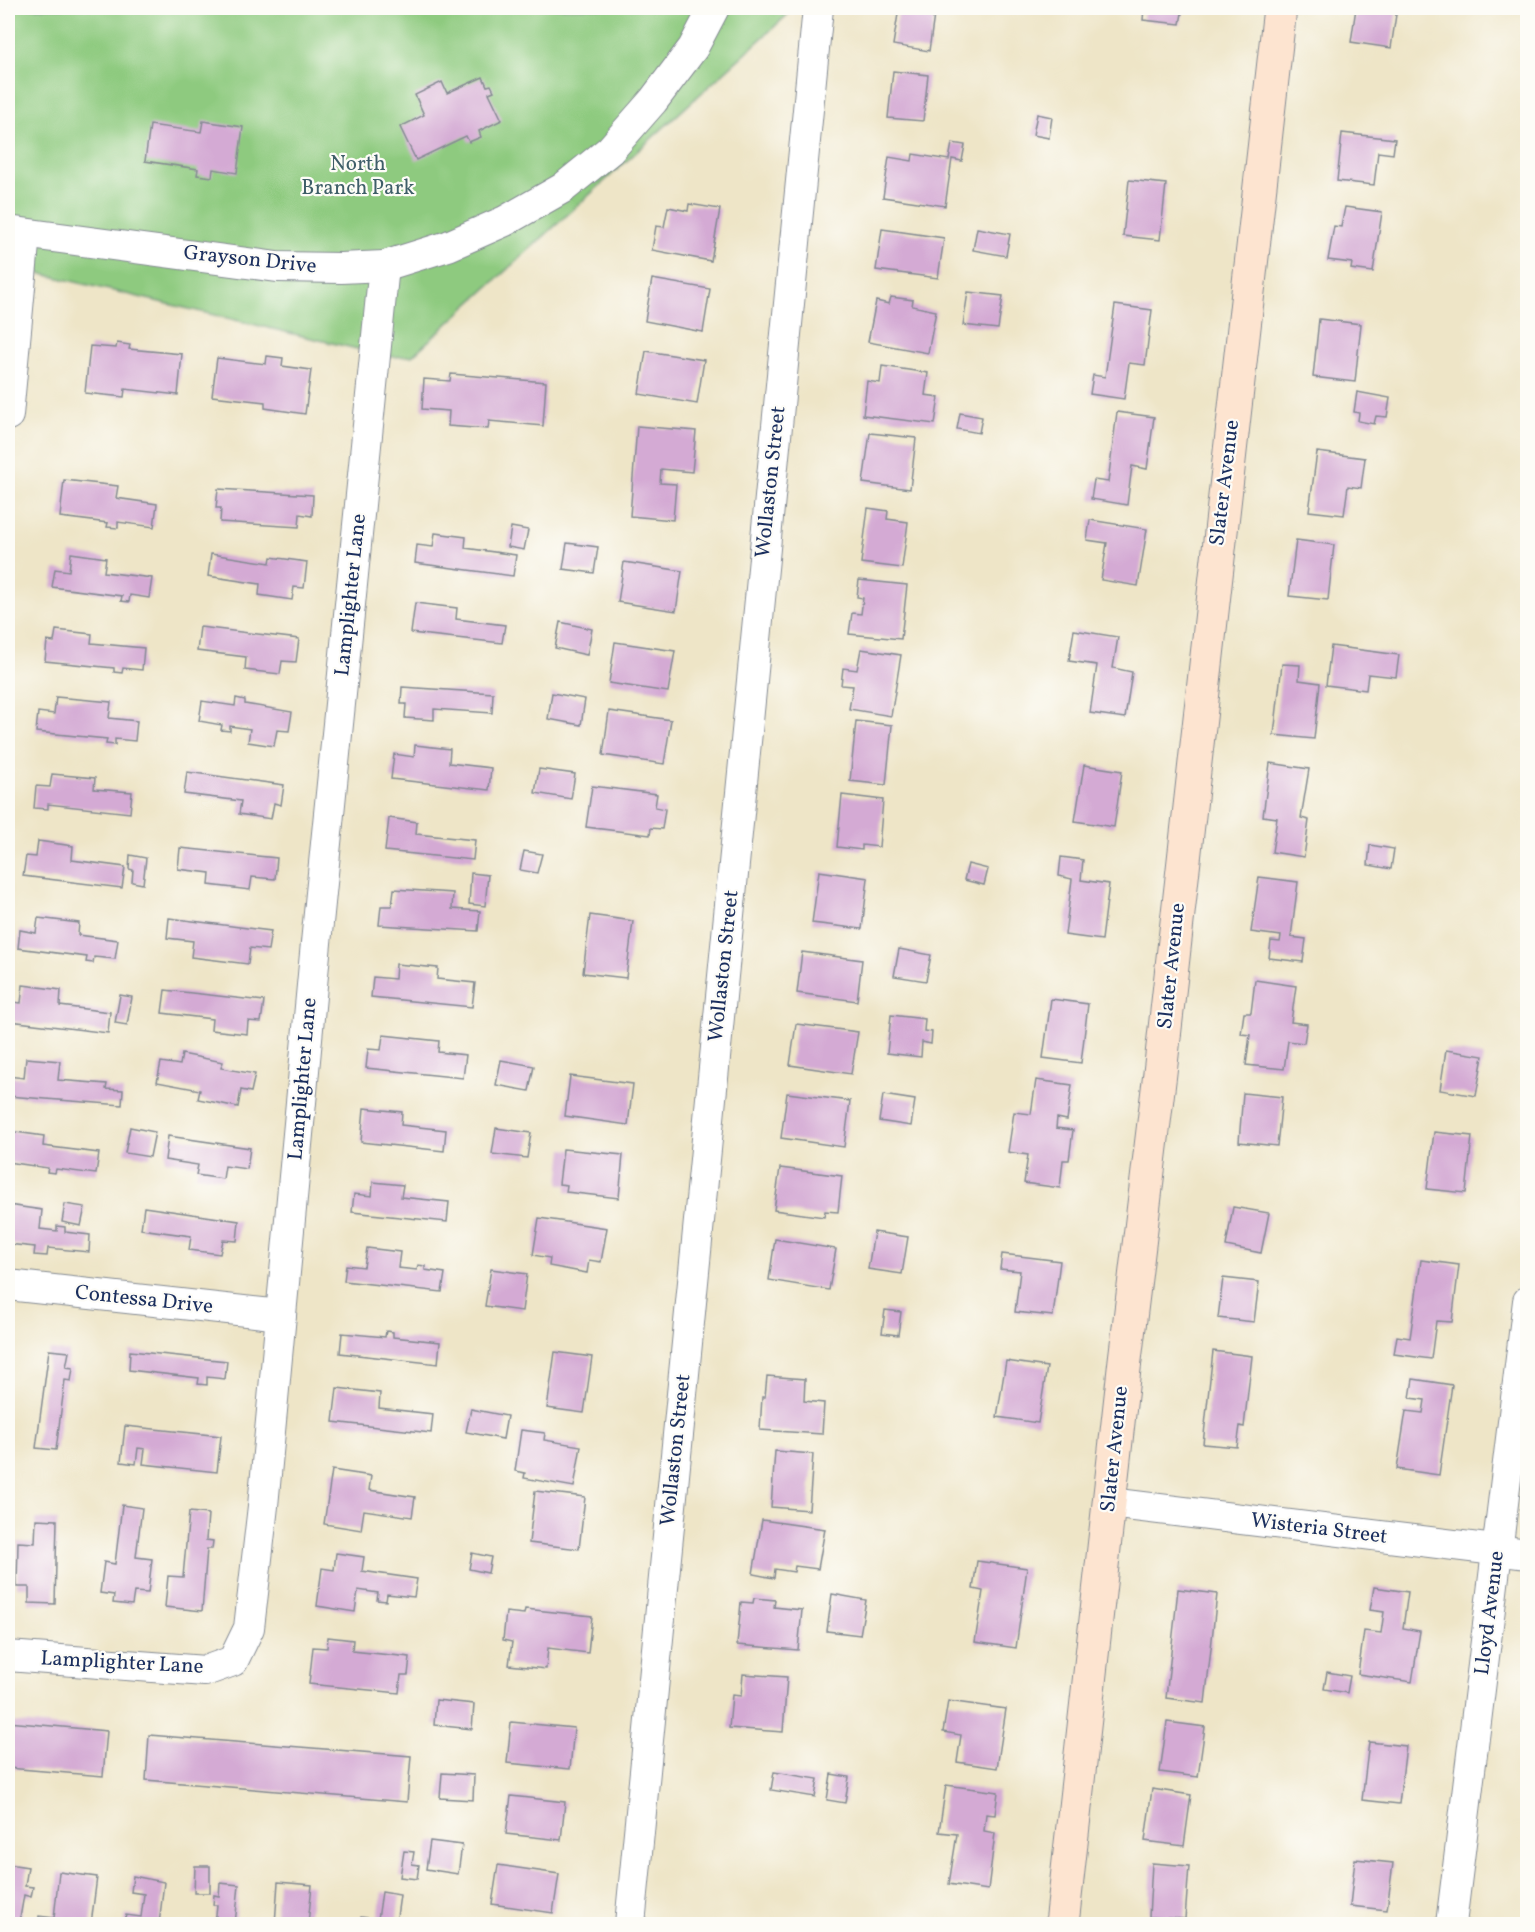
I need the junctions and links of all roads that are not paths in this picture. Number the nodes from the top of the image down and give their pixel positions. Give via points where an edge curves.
1 (714, 8) edge
2 (818, 8) edge
3 (1280, 8) edge
4 (16, 232) edge
5 (384, 266) junction
6 (8, 415) edge
7 (8, 1286) edge
8 (1527, 1301) edge
9 (281, 1315) junction
10 (1110, 1503) junction
11 (1498, 1551) junction
12 (1527, 1554) edge
13 (8, 1656) edge
14 (630, 1924) edge
15 (1062, 1924) edge
16 (1451, 1924) edge

1 - 5 street, Grayson Drive via 693,48 653,101 610,150 563,188 505,221 448,246
2 - 14 street, Wollaston Street
3 - 10 street, Slater Avenue
4 - 5 street, Grayson Drive via 276,267
4 - 6 street
5 - 9 street, Lamplighter Lane
7 - 9 street, Contessa Drive
8 - 11 street, Lloyd Avenue
9 - 13 street, Lamplighter Lane via 249,1628 234,1661 206,1671
10 - 11 street, Wisteria Street
10 - 15 street, Slater Avenue
11 - 12 street, Wisteria Street
11 - 16 street, Lloyd Avenue

